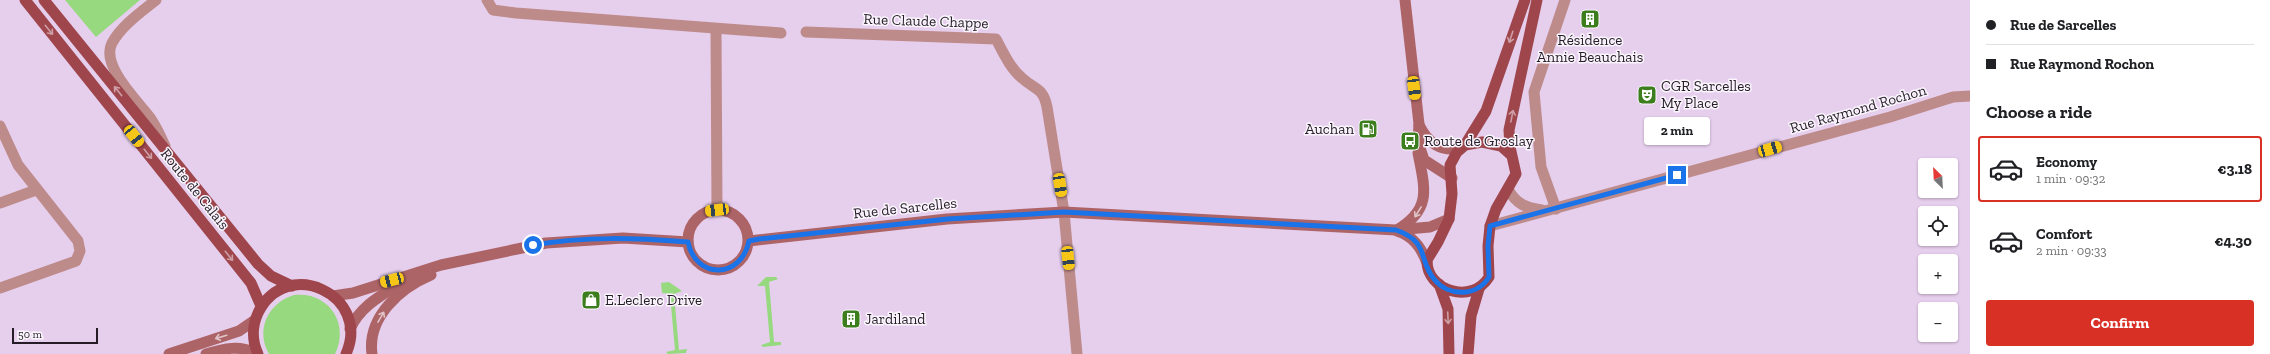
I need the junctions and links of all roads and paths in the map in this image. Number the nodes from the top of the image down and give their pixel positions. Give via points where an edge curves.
1 (25, 0) edge
2 (44, 0) edge
3 (156, 0) edge
4 (487, 0) edge
5 (1405, 0) edge
6 (1524, 0) edge
7 (1537, 0) edge
8 (1566, 0) edge
9 (716, 30) junction
10 (806, 32) dead end
11 (781, 33) dead end
12 (1970, 96) edge
13 (1419, 124) junction
14 (0, 126) edge
15 (1418, 142) junction
16 (1463, 147) junction
17 (169, 154) junction
18 (1511, 155) junction
19 (1452, 178) junction
20 (1508, 189) junction
21 (36, 190) junction
22 (0, 203) edge
23 (717, 210) junction
24 (1551, 210) junction
25 (1064, 212) junction
26 (1449, 219) junction
27 (1490, 226) junction
28 (1396, 230) junction
29 (749, 241) junction
30 (688, 242) junction
31 (496, 252) junction
32 (1427, 263) junction
33 (416, 274) junction
34 (1439, 284) junction
35 (292, 286) junction
36 (0, 288) edge
37 (1479, 289) junction
38 (333, 296) junction
39 (261, 306) junction
40 (255, 320) junction
41 (350, 329) junction
42 (169, 354) edge
43 (206, 354) edge
44 (257, 354) edge
45 (346, 354) edge
46 (372, 354) edge
47 (1077, 354) edge
48 (1448, 354) edge
49 (1468, 354) edge

1 -> 39 main road, Route de Calais via 251,283
17 -> 2 main road, Route de Calais
3 - 17 street via 121,31 110,51 114,69 150,118
4 - 9 street via 493,10
5 - 13 main road
6 -> 16 main road via 1486,110
18 -> 7 main road via 1509,130
8 - 24 street via 1534,92 1542,167
9 - 11 street
9 - 23 street
10 - 25 street, Rue Claude Chappe via 996,39 1022,78 1045,96
12 - 24 street, Rue Raymond Rochon via 1953,97 1890,117
13 - 15 main road
13 - 16 main road via 1427,138 1439,148
14 - 21 street via 18,165
15 - 19 main road via 1426,162
15 -> 28 main road via 1417,151 1424,193 1422,206 1415,216
16 - 18 main road via 1476,142 1492,144 1501,146
16 - 19 main road via 1451,162
17 - 35 main road, Route de Calais via 264,270
18 - 20 main road via 1516,174
19 - 26 main road
20 - 24 street, Rue Raymond Rochon via 1515,200 1524,207
20 - 27 main road via 1496,209
21 - 22 street
21 - 36 street via 78,241 80,251 76,262
23 - 29 main road via 727,210 736,215 748,231
23 - 30 main road via 708,211 696,220 689,232
24 - 27 street, Rue Raymond Rochon
25 - 28 main road
25 - 29 main road, Rue de Sarcelles via 948,219
25 - 47 street, Rue Claude Chappe
26 - 28 main road via 1430,227
26 - 32 main road
27 - 37 main road via 1490,272
28 - 32 main road via 1407,235 1418,245
29 - 30 main road via 747,250 735,265 716,270 700,264 690,250
30 - 31 main road via 592,238
31 - 33 main road via 441,265
46 -> 31 main road via 373,336 382,314 409,286 470,260
32 - 34 main road via 1431,276
33 - 38 main road via 346,295
33 - 41 main road via 367,306 356,316
34 - 37 main road via 1459,292
34 -> 48 main road via 1448,309
35 - 38 main road via 314,286
35 - 39 main road via 272,294
37 - 49 main road via 1471,316
38 - 41 main road via 346,313
39 - 40 main road
40 -> 42 main road via 239,331
40 - 44 main road via 253,335
41 - 45 main road
43 - 44 main road via 235,348

